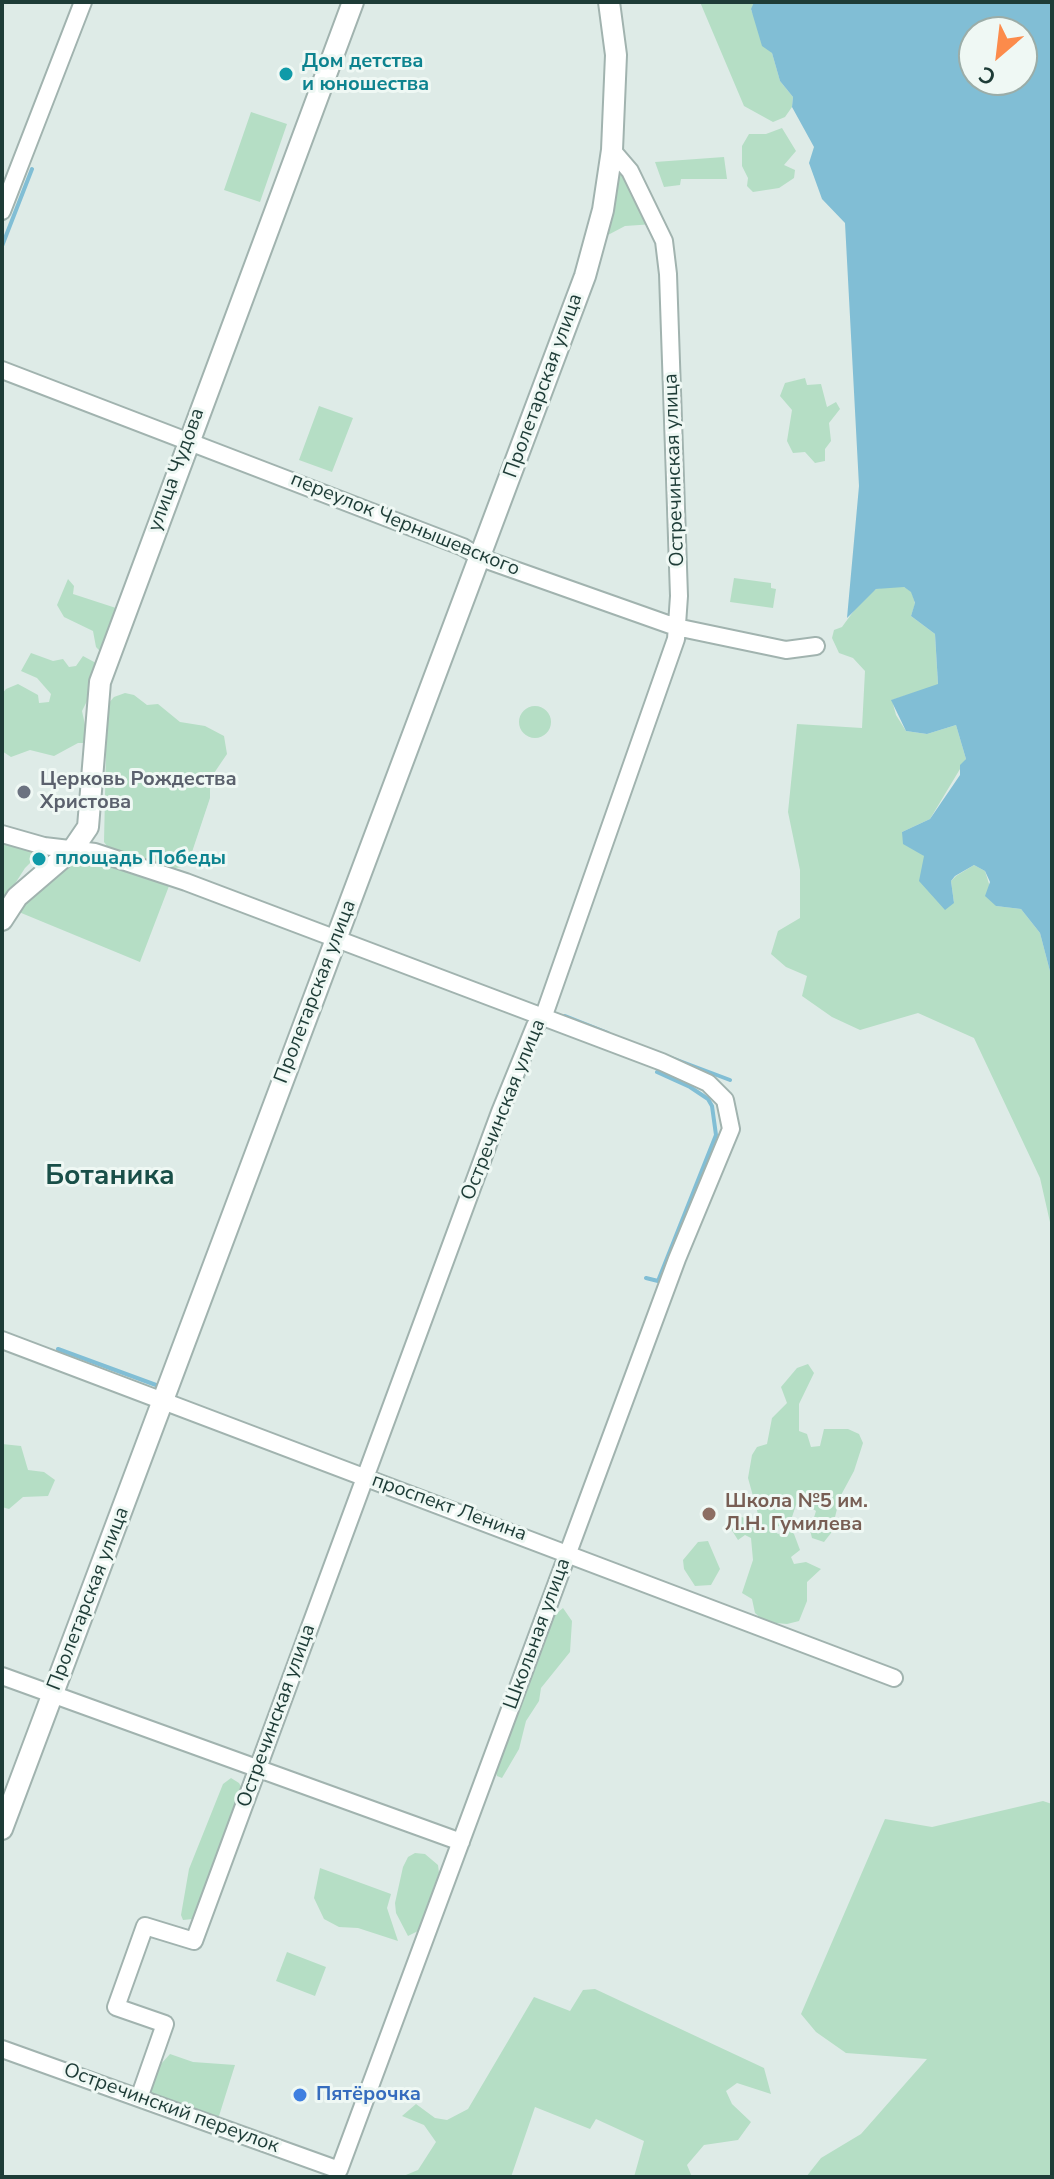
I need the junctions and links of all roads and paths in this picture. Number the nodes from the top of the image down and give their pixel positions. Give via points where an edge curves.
1 (83, 2) edge
2 (353, 2) edge
3 (609, 2) edge
4 (612, 150) junction
5 (2, 211) edge
6 (2, 370) edge
7 (188, 440) junction
8 (481, 558) junction
9 (676, 627) junction
10 (816, 646) dead end
11 (2, 834) edge
12 (73, 849) junction
13 (2, 920) edge
14 (336, 939) junction
15 (543, 1018) junction
16 (2, 1340) edge
17 (164, 1400) junction
18 (366, 1477) junction
19 (569, 1552) junction
20 (2, 1676) edge
21 (894, 1678) dead end
22 (53, 1695) junction
23 (257, 1772) junction
24 (2, 1829) edge
25 (461, 1842) junction
26 (2, 2049) edge
27 (139, 2098) junction
28 (339, 2170) joint

1 - 5 street
2 - 7 street, улица Чудова
3 - 4 street via 616,55
4 - 8 street, Пролетарская улица via 585,276
4 - 9 street, Остречинская улица via 630,171 664,241 679,581
6 - 7 street, переулок Чернышевского
7 - 8 street, переулок Чернышевского
7 - 12 street, улица Чудова via 100,682 91,813
8 - 9 street, переулок Чернышевского
8 - 14 street, Пролетарская улица
9 - 10 street, переулок Чернышевского via 786,650
9 - 15 street, Остречинская улица
11 - 12 street
12 - 13 street, улица Чудова via 17,897
12 - 14 street via 186,882
14 - 15 street
14 - 17 street, Пролетарская улица
15 - 18 street, Остречинская улица via 500,1112
15 - 19 street, Школьная улица via 708,1083 725,1100 731,1129
16 - 17 street, проспект Ленина
17 - 18 street, проспект Ленина
17 - 22 street, Пролетарская улица
18 - 19 street, проспект Ленина
18 - 23 street, Остречинская улица
19 - 21 street, проспект Ленина
19 - 25 street, Школьная улица
20 - 22 street
22 - 23 street
22 - 24 street, Пролетарская улица
23 - 25 street
23 - 27 street, Остречинская улица via 194,1941 145,1926 116,2007 165,2024
25 - 28 street, Школьная улица
26 - 27 street, Остречинский переулок
27 - 28 street, Остречинский переулок

